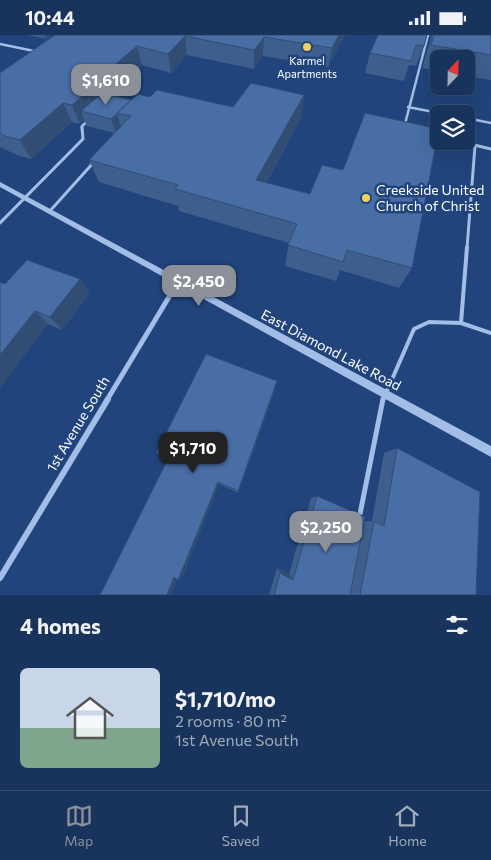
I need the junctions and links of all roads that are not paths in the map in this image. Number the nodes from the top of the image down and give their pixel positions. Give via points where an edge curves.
1 (428, 35) edge
2 (0, 44) edge
3 (34, 51) edge
4 (124, 89) dead end
5 (110, 101) edge
6 (408, 107) junction
7 (430, 111) edge
8 (89, 120) edge
9 (475, 120) edge
10 (491, 123) edge
11 (407, 128) edge
12 (475, 146) edge
13 (491, 149) edge
14 (475, 150) edge
15 (99, 156) edge
16 (0, 184) edge
17 (25, 199) junction
18 (49, 212) junction
19 (0, 223) edge
20 (178, 282) junction
21 (461, 323) junction
22 (491, 333) edge
23 (384, 394) junction
24 (491, 452) edge
25 (358, 521) edge
26 (0, 578) edge

1 - 6 lane
2 - 3 lane
4 - 5 lane
6 - 7 lane
6 - 11 lane via 404,122
8 - 17 lane via 82,126 84,139
9 - 10 lane
12 - 13 lane
14 - 21 lane
15 - 18 lane
16 - 17 street, East Diamond Lake Road
17 - 18 street, East Diamond Lake Road
17 - 19 lane
18 - 20 street, East Diamond Lake Road
20 - 23 street, East Diamond Lake Road
20 - 26 street, 1st Avenue South
21 - 22 lane
21 - 23 lane via 429,321 414,329
23 - 24 street, East Diamond Lake Road
23 - 25 lane

